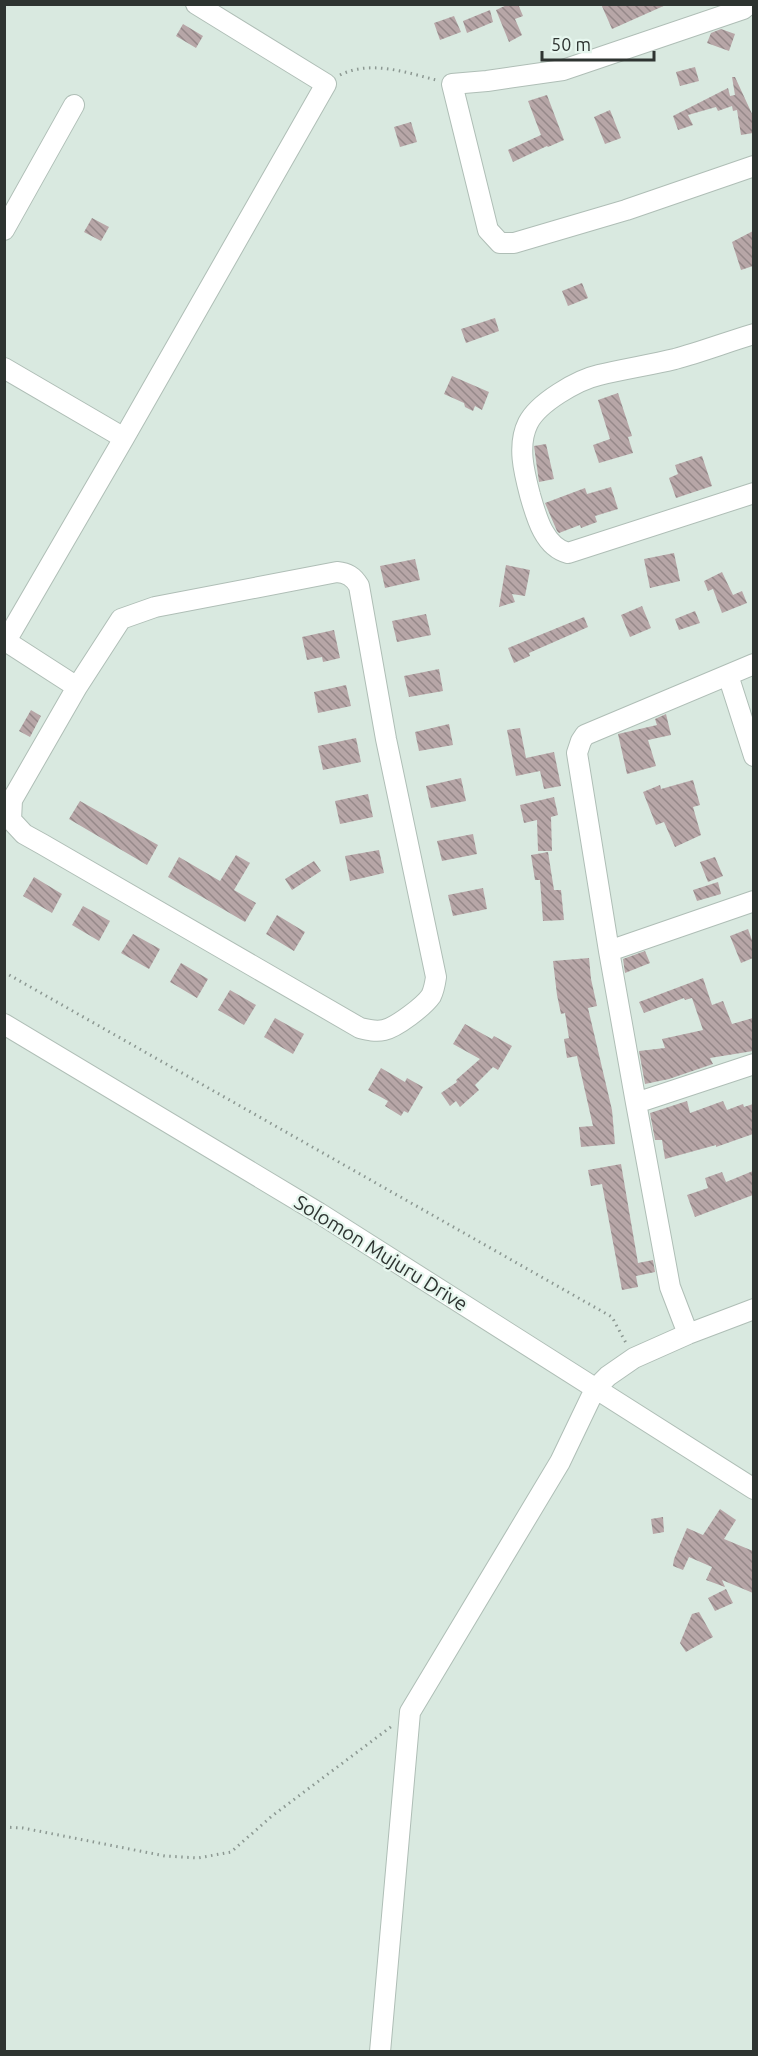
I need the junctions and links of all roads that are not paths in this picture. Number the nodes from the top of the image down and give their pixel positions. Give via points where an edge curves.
1 (749, 4) edge
2 (206, 7) edge
3 (74, 105) dead end
4 (753, 166) edge
5 (4, 230) edge
6 (753, 334) edge
7 (4, 368) edge
8 (124, 438) junction
9 (753, 493) edge
10 (5, 640) edge
11 (753, 664) edge
12 (728, 675) junction
13 (76, 687) junction
14 (753, 756) edge
15 (753, 901) edge
16 (609, 951) junction
17 (4, 1024) edge
18 (753, 1064) edge
19 (636, 1103) junction
20 (753, 1309) edge
21 (688, 1334) junction
22 (595, 1389) junction
23 (753, 1489) edge
24 (380, 2052) edge

1 - 4 street via 563,70 452,84 488,230 500,243 514,243 626,210
2 - 8 street via 326,84
3 - 5 street
6 - 9 street via 678,358 596,375 543,405 528,422 522,452 530,497 545,536 554,548 568,553
7 - 8 street
8 - 10 street
10 - 13 street
11 - 12 street
12 - 14 street
12 - 16 street via 585,735 581,741 577,753
13 - 13 street via 15,793 10,814 16,828 360,1028 383,1030 396,1025 427,1000 435,986 435,969 355,579 336,572 132,614 121,619 111,632
15 - 16 street
16 - 19 street
17 - 22 street, Solomon Mujuru Drive via 319,1213
18 - 19 street
19 - 21 street via 670,1287
20 - 21 street
21 - 22 street via 634,1358
22 - 23 street, Solomon Mujuru Drive
22 - 24 street via 560,1462 410,1712

